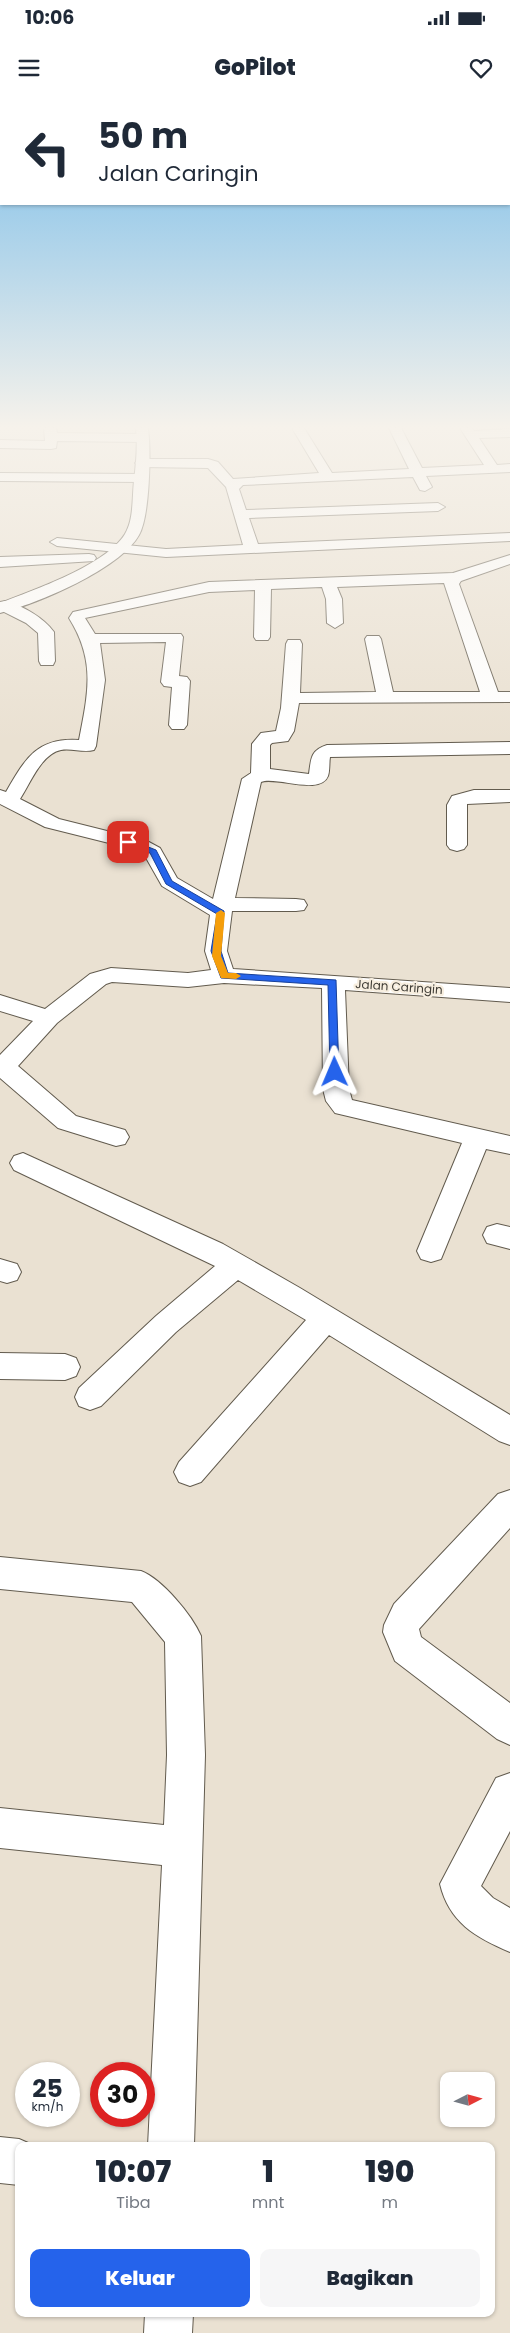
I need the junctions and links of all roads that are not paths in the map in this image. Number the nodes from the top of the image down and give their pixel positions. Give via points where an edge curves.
1 (132, 532) edge
2 (246, 532) edge
3 (452, 532) edge
4 (510, 537) edge
5 (456, 540) junction
6 (57, 542) dead end
7 (330, 545) junction
8 (123, 548) junction
9 (252, 549) junction
10 (108, 557) junction
11 (510, 560) edge
12 (0, 562) edge
13 (455, 578) junction
14 (345, 582) junction
15 (328, 583) junction
16 (263, 585) junction
17 (2, 607) edge
18 (335, 623) dead end
19 (262, 637) dead end
20 (373, 638) dead end
21 (90, 639) junction
22 (294, 644) dead end
23 (48, 661) dead end
24 (492, 697) junction
25 (510, 697) edge
26 (291, 698) junction
27 (386, 698) junction
28 (178, 725) dead end
29 (510, 748) edge
30 (260, 776) junction
31 (510, 796) edge
32 (5, 798) edge
33 (458, 846) dead end
34 (296, 905) dead end
35 (223, 908) junction
36 (224, 976) junction
37 (333, 982) junction
38 (510, 995) edge
39 (0, 1003) edge
40 (49, 1018) junction
41 (1, 1069) edge
42 (116, 1137) dead end
43 (477, 1138) junction
44 (510, 1145) edge
45 (23, 1163) dead end
46 (431, 1250) dead end
47 (236, 1265) junction
48 (326, 1318) junction
49 (0, 1366) edge
50 (66, 1367) dead end
51 (90, 1397) dead end
52 (510, 1431) edge
53 (190, 1472) dead end
54 (510, 1505) edge
55 (0, 1573) edge
56 (510, 1726) edge
57 (510, 1792) edge
58 (0, 1828) edge
59 (183, 1847) junction
60 (510, 1931) edge
61 (171, 2142) edge
62 (0, 2160) edge
63 (15, 2162) edge
64 (169, 2317) edge
65 (168, 2333) edge

1 - 8 street
2 - 9 street
3 - 5 street
4 - 5 street
5 - 7 street
6 - 8 street
7 - 9 street
7 - 14 street
8 - 9 street via 160,553
8 - 10 street
10 - 12 street
10 - 17 street via 56,586
11 - 13 street
13 - 14 street
13 - 24 street via 451,584
14 - 15 street
15 - 16 street
15 - 18 street via 334,599
16 - 19 street
16 - 21 street via 200,588 79,615 77,618
17 - 23 street via 32,620 46,632
20 - 27 street
21 - 28 street via 175,637 170,682 181,681
21 - 32 street via 96,691 86,746 59,745 47,751
22 - 26 street
24 - 25 street
24 - 27 street
26 - 27 street
26 - 30 street via 284,735 267,736 261,744
29 - 30 street via 327,751 321,754 318,776 314,779
30 - 35 street via 252,779
31 - 33 street via 474,796 459,800
32 - 35 street via 52,823 148,848 159,860 169,882
34 - 35 street
35 - 36 street via 216,951
36 - 37 street, Jalan Caringin
36 - 40 street, Jalan Caringin via 188,980 111,974 91,984
37 - 38 street, Jalan Caringin
37 - 43 street via 339,1102 357,1112
39 - 40 street
40 - 41 street, Jalan Caringin
41 - 42 street via 67,1122
43 - 44 street
43 - 46 street
45 - 47 street via 192,1240
47 - 48 street
47 - 51 street via 166,1324
48 - 52 street
48 - 53 street
49 - 50 street
54 - 56 street via 406,1616 400,1630 408,1649
55 - 59 street via 141,1587 183,1636 186,1755
57 - 60 street via 460,1884 464,1900 469,1905
58 - 59 street
59 - 61 street
62 - 63 street
64 - 65 street

